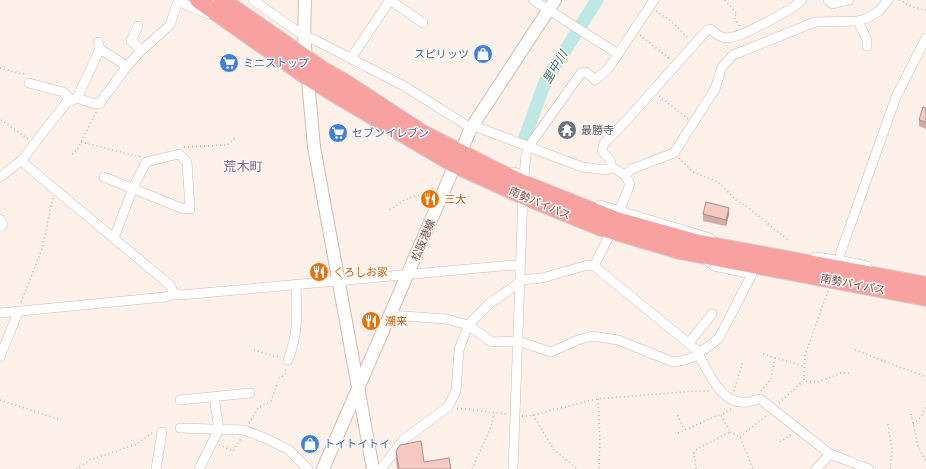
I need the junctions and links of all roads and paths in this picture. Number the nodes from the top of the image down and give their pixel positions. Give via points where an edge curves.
1 (178, 0) edge
2 (198, 0) edge
3 (222, 0) edge
4 (253, 0) edge
5 (305, 0) edge
6 (533, 0) edge
7 (725, 0) edge
8 (802, 0) edge
9 (828, 0) edge
10 (849, 0) edge
11 (888, 0) edge
12 (899, 0) edge
13 (728, 1) edge
14 (652, 3) edge
15 (551, 5) edge
16 (926, 10) edge
17 (226, 18) junction
18 (858, 21) junction
19 (423, 23) dead end
20 (138, 26) dead end
21 (634, 30) junction
22 (742, 32) junction
23 (304, 36) junction
24 (926, 38) edge
25 (694, 44) junction
26 (867, 46) dead end
27 (142, 50) junction
28 (618, 54) junction
29 (306, 57) junction
30 (351, 58) junction
31 (676, 64) junction
32 (127, 66) junction
33 (307, 76) junction
34 (29, 83) dead end
35 (653, 91) junction
36 (74, 100) junction
37 (100, 103) junction
38 (1, 120) edge
39 (693, 122) junction
40 (471, 128) junction
41 (235, 138) dead end
42 (81, 142) junction
43 (34, 144) junction
44 (529, 146) junction
45 (180, 148) dead end
46 (674, 153) junction
47 (72, 154) dead end
48 (147, 156) dead end
49 (457, 159) junction
50 (21, 161) junction
51 (612, 168) junction
52 (497, 171) junction
53 (625, 175) junction
54 (524, 176) junction
55 (0, 177) edge
56 (104, 177) dead end
57 (446, 186) junction
58 (133, 188) junction
59 (55, 189) junction
60 (523, 196) junction
61 (390, 210) dead end
62 (0, 220) edge
63 (616, 221) junction
64 (0, 227) edge
65 (114, 238) junction
66 (788, 240) dead end
67 (771, 253) junction
68 (700, 255) junction
69 (838, 260) junction
70 (594, 266) junction
71 (520, 267) junction
72 (408, 273) junction
73 (926, 278) edge
74 (338, 280) junction
75 (520, 280) junction
76 (296, 284) junction
77 (926, 285) edge
78 (830, 287) dead end
79 (174, 294) junction
80 (926, 298) edge
81 (18, 312) junction
82 (0, 313) edge
83 (712, 314) dead end
84 (390, 316) junction
85 (468, 324) junction
86 (518, 341) junction
87 (689, 343) junction
88 (254, 350) dead end
89 (855, 350) dead end
90 (698, 351) junction
91 (763, 354) dead end
92 (0, 357) edge
93 (775, 357) junction
94 (288, 360) junction
95 (743, 361) dead end
96 (804, 366) junction
97 (849, 373) dead end
98 (926, 377) edge
99 (357, 389) junction
100 (720, 391) junction
101 (250, 393) dead end
102 (214, 397) junction
103 (730, 397) junction
104 (598, 399) junction
105 (760, 399) junction
106 (0, 400) edge
107 (180, 400) dead end
108 (744, 402) junction
109 (926, 405) edge
110 (448, 407) junction
111 (495, 412) junction
112 (911, 414) dead end
113 (515, 415) junction
114 (532, 415) junction
115 (678, 415) dead end
116 (720, 415) junction
117 (61, 420) dead end
118 (888, 424) dead end
119 (913, 424) junction
120 (180, 428) dead end
121 (219, 429) junction
122 (798, 429) junction
123 (244, 430) junction
124 (684, 430) junction
125 (157, 432) joint
126 (730, 432) junction
127 (678, 433) dead end
128 (214, 442) junction
129 (780, 442) dead end
130 (830, 454) junction
131 (926, 461) edge
132 (76, 469) edge
133 (156, 469) edge
134 (198, 469) edge
135 (308, 469) edge
136 (323, 469) edge
137 (373, 469) edge
138 (381, 469) edge
139 (472, 469) edge
140 (513, 469) edge
141 (578, 469) edge
142 (598, 469) edge
143 (696, 469) edge
144 (753, 469) edge
145 (816, 469) edge
146 (869, 469) edge
147 (890, 469) edge

1 - 17 street via 224,21
1 - 27 street via 170,25
2 - 17 highway, 南勢バイパス
3 - 29 highway, 南勢バイパス
4 - 23 street
5 - 23 main road
6 - 15 street
7 - 13 path
8 - 22 street via 762,24
9 - 10 street via 834,4
11 - 18 street via 879,11
12 - 16 path
13 - 22 path via 737,14 734,17
14 - 21 street
14 - 25 path
15 - 28 street via 577,28
15 - 40 main road, 松阪港線
17 - 33 highway, 南勢バイパス
18 - 26 street via 867,40
18 - 39 street via 815,22 733,55 722,67 715,89
19 - 30 street via 390,0
20 - 27 street via 131,41
21 - 28 street
21 - 31 path
22 - 25 street via 728,38 710,29
23 - 29 main road
23 - 30 street
24 - 69 street via 896,97
25 - 31 street
27 - 32 street
28 - 44 street via 608,70 595,80 586,72 581,73
29 - 33 main road
29 - 49 highway, 南勢バイパス via 421,132
30 - 40 street via 404,86
31 - 35 street
32 - 36 street via 99,46
32 - 37 street
33 - 49 highway, 南勢バイパス
33 - 74 main road via 314,147
34 - 36 street via 63,92
35 - 39 path
35 - 51 street via 604,143 602,151 610,160
36 - 37 street
36 - 43 street via 66,103
37 - 42 path
38 - 43 path
39 - 46 street
40 - 44 street via 478,127
40 - 49 main road, 松阪港線
41 - 45 path via 227,145
42 - 47 path
42 - 48 path
43 - 50 street
44 - 51 street via 582,167 607,170
44 - 54 street
46 - 53 street via 632,168
46 - 66 path via 693,172 718,182 737,201
49 - 52 highway, 南勢バイパス
49 - 57 main road, 松阪港線
49 - 60 highway, 南勢バイパス
50 - 55 street
50 - 59 street
51 - 53 street
52 - 54 street via 499,166
52 - 63 highway, 南勢バイパス
53 - 63 street via 630,184
54 - 63 street
56 - 58 street
57 - 61 path via 438,184 428,192 404,200
57 - 72 main road, 松阪港線
58 - 58 street via 146,162 179,154 187,162 190,210
58 - 65 street
59 - 65 street
59 - 81 path via 42,249
60 - 63 highway, 南勢バイパス via 599,227
60 - 71 street
62 - 64 street via 3,224
63 - 67 highway, 南勢バイパス via 694,242
63 - 68 highway, 南勢バイパス via 680,251
63 - 70 street
65 - 79 street via 170,285
67 - 69 street
67 - 77 highway, 南勢バイパス
68 - 80 highway, 南勢バイパス
68 - 90 street via 714,266 752,274 719,338
69 - 73 street
70 - 75 street via 588,265 542,278
70 - 87 street
71 - 72 street via 512,265
71 - 75 street
72 - 74 street
72 - 84 main road, 松阪港線
74 - 76 street
74 - 99 main road
75 - 85 street
75 - 86 street
76 - 79 street
76 - 94 street via 296,340
78 - 96 path via 805,355
79 - 81 street
81 - 82 street
81 - 92 street
83 - 87 street
84 - 85 street via 446,319
84 - 99 main road, 松阪港線
85 - 86 street via 492,342
85 - 110 street via 459,350 456,391
86 - 90 street via 550,352 592,336 606,338 673,362 696,356
86 - 113 street
87 - 90 street
88 - 94 path
89 - 98 path
90 - 100 street
91 - 93 path
93 - 96 path
93 - 105 path via 771,379 759,394
94 - 123 path via 284,375 279,378 271,401 258,408
95 - 103 path via 734,393
96 - 97 path via 804,381 818,382 841,373
99 - 136 main road, 松阪港線
99 - 137 main road
100 - 103 street
100 - 104 path
101 - 102 street
102 - 107 street
102 - 121 street
103 - 108 street
104 - 114 path
104 - 142 path
105 - 108 street
105 - 122 street
106 - 117 path
108 - 116 path
109 - 119 path via 921,416
110 - 111 path
110 - 138 street via 403,440
111 - 113 path
111 - 139 path
112 - 119 path
113 - 114 path
113 - 140 street
114 - 141 path via 554,450
115 - 124 path
116 - 124 path
116 - 126 path
118 - 147 path via 892,449
119 - 131 path via 918,446
120 - 121 street
121 - 123 street
121 - 128 street
122 - 129 path
122 - 130 street
123 - 128 path via 244,435 233,451
123 - 135 street via 288,450
124 - 127 path
125 - 132 path via 137,444 90,460
125 - 133 street
126 - 143 path via 697,449 694,453
126 - 144 path via 740,437
128 - 134 street
130 - 145 street
130 - 146 street

